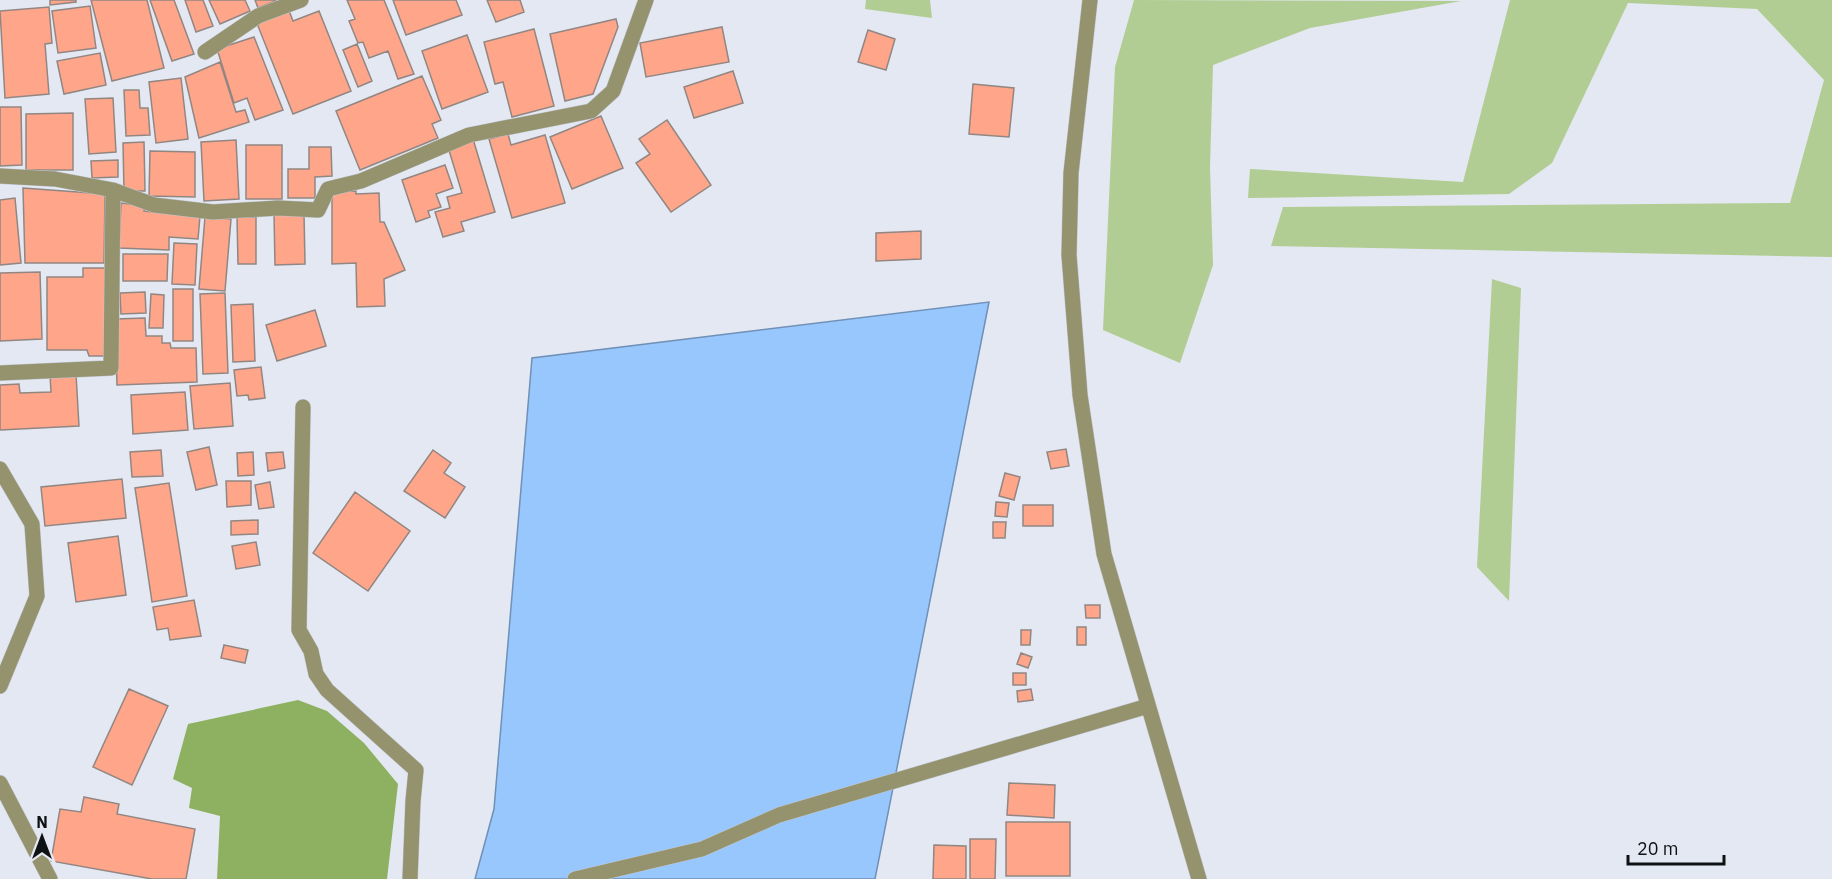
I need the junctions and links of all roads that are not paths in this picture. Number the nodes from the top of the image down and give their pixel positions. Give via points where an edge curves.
1 (301, 0) edge
2 (646, 0) edge
3 (1090, 0) edge
4 (205, 52) dead end
5 (0, 177) edge
6 (113, 190) junction
7 (0, 373) edge
8 (303, 406) dead end
9 (0, 469) edge
10 (0, 686) edge
11 (1148, 706) junction
12 (0, 783) edge
13 (638, 872) edge
14 (50, 879) edge
15 (410, 879) edge
16 (575, 879) edge
17 (1199, 879) edge

1 - 4 street via 258,16
2 - 6 street via 613,91 591,111 469,135 361,181 328,189 318,210 213,212 154,205
3 - 11 street via 1071,173 1070,255 1080,395 1104,554
5 - 6 street via 55,179
6 - 7 street via 111,368
8 - 15 street via 299,630 316,674 327,690 417,770
9 - 10 street via 32,524 37,596
11 - 13 street via 779,815
11 - 17 street
12 - 14 street
13 - 16 street

